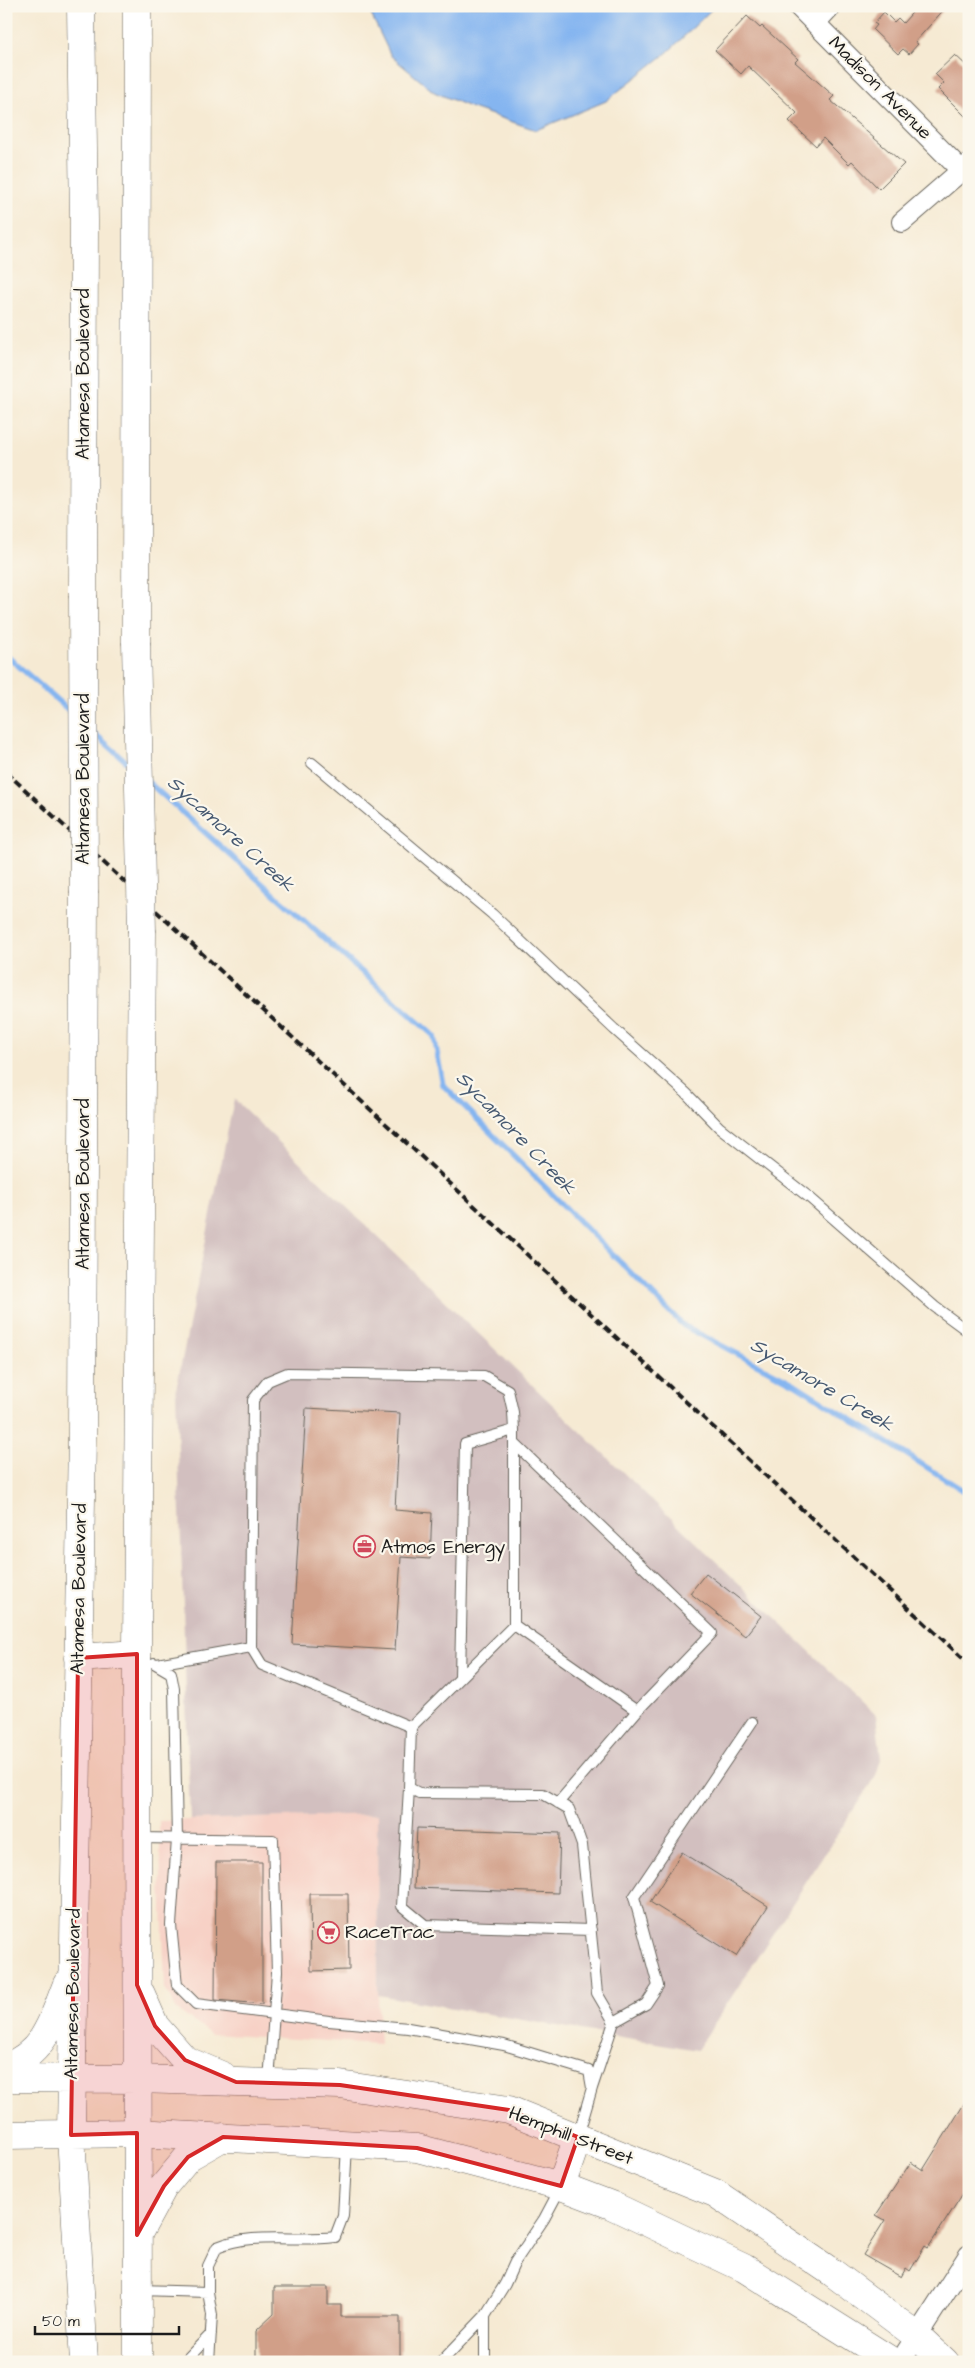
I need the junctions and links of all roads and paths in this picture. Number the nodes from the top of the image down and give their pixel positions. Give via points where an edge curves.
1 (80, 6) edge
2 (137, 6) edge
3 (798, 6) edge
4 (831, 6) edge
5 (815, 23) junction
6 (965, 167) edge
7 (902, 222) dead end
8 (312, 763) dead end
9 (969, 1332) edge
10 (514, 1430) junction
11 (514, 1443) junction
12 (514, 1625) junction
13 (252, 1648) junction
14 (78, 1658) junction
15 (147, 1659) junction
16 (460, 1677) junction
17 (637, 1711) junction
18 (752, 1722) dead end
19 (411, 1727) junction
20 (410, 1788) junction
21 (558, 1803) junction
22 (137, 1838) junction
23 (177, 1838) junction
24 (591, 1930) junction
25 (73, 1969) junction
26 (137, 1985) junction
27 (273, 2013) junction
28 (614, 2022) junction
29 (6, 2067) edge
30 (6, 2078) edge
31 (72, 2079) junction
32 (137, 2079) junction
33 (236, 2082) junction
34 (269, 2083) junction
35 (592, 2088) junction
36 (137, 2133) junction
37 (6, 2135) edge
38 (71, 2135) junction
39 (578, 2137) junction
40 (223, 2138) junction
41 (348, 2144) junction
42 (561, 2186) junction
43 (137, 2235) junction
44 (969, 2254) edge
45 (138, 2290) junction
46 (208, 2292) junction
47 (485, 2316) junction
48 (211, 2334) junction
49 (917, 2336) junction
50 (84, 2362) edge
51 (138, 2362) edge
52 (187, 2362) edge
53 (209, 2362) edge
54 (442, 2362) edge
55 (485, 2362) edge
56 (894, 2362) edge
57 (900, 2362) edge
58 (945, 2362) edge

1 - 14 main road, Altamesa Boulevard, bridge via 84,221 84,893
2 - 15 main road, bridge via 136,642 142,932
3 - 5 street, Madison Avenue
4 - 5 street
5 - 6 street, Madison Avenue
6 - 7 street
8 - 9 lane via 492,914 719,1127 810,1198 934,1307
10 - 11 lane
10 - 13 lane via 508,1390 484,1376 287,1373 268,1381 253,1400
10 - 16 lane via 465,1444
11 - 12 lane
11 - 17 lane via 712,1633
12 - 16 lane
12 - 17 lane
13 - 15 lane
13 - 19 lane via 262,1665
14 - 15 main road
14 - 25 main road, Altamesa Boulevard
15 - 22 main road
15 - 23 lane via 171,1673 174,1689
16 - 19 lane
17 - 21 lane
18 - 28 lane via 634,1897 658,1986 646,2004
19 - 20 lane
20 - 21 lane via 419,1793 543,1794
20 - 24 lane via 402,1906 425,1925
21 - 24 lane via 570,1809 582,1845
22 - 23 lane
22 - 26 main road
23 - 27 lane via 171,1925 177,1985 196,2004
23 - 27 lane via 273,1840 278,1972
24 - 28 lane via 597,1993
25 - 29 main road via 51,2025 38,2047 21,2062
25 - 31 main road, Altamesa Boulevard
26 - 32 main road
26 - 33 main road via 156,2026 185,2060
27 - 34 lane
27 - 35 lane via 408,2028 504,2045 589,2072
28 - 35 lane
30 - 31 main road, Hemphill Street
31 - 32 main road, Hemphill Street
31 - 38 main road, Altamesa Boulevard
32 - 33 main road, Hemphill Street
32 - 36 main road
33 - 34 main road, Hemphill Street
34 - 39 main road, Hemphill Street via 340,2085 509,2110
35 - 39 lane
36 - 38 main road
36 - 40 main road
36 - 43 main road
37 - 38 main road
38 - 50 main road, Altamesa Boulevard
39 - 42 main road
39 - 49 main road, Hemphill Street via 715,2193 833,2273
40 - 41 main road
40 - 43 main road via 188,2157 164,2186
41 - 42 main road via 417,2148
41 - 46 lane via 343,2216 335,2237 233,2240 217,2247 208,2266
42 - 47 lane
42 - 56 main road via 611,2205 744,2268
43 - 45 main road
44 - 49 street
45 - 46 lane
45 - 51 main road
46 - 48 lane
47 - 54 lane
47 - 55 lane
48 - 52 lane
48 - 53 lane
49 - 57 street
49 - 58 main road, Hemphill Street

